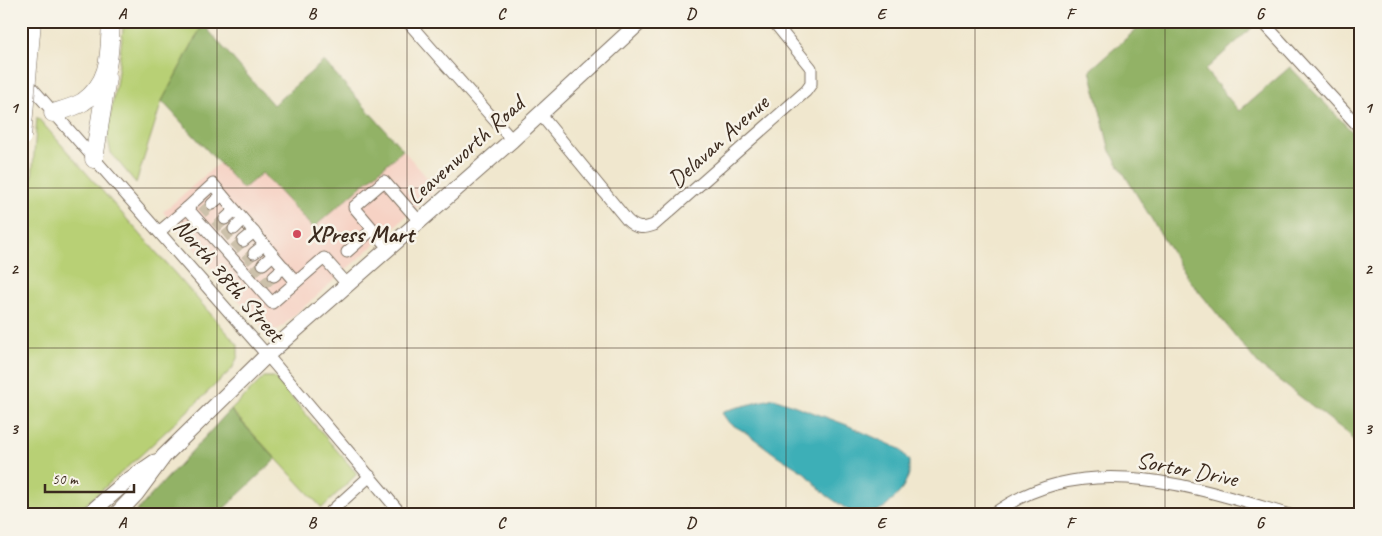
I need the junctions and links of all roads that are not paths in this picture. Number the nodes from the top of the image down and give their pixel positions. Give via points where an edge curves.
1 (32, 21) edge
2 (111, 21) edge
3 (407, 21) edge
4 (642, 21) edge
5 (773, 21) edge
6 (1262, 21) edge
7 (108, 69) junction
8 (21, 75) edge
9 (54, 113) junction
10 (540, 114) junction
11 (1361, 129) edge
12 (22, 140) edge
13 (512, 140) junction
14 (94, 159) junction
15 (222, 195) junction
16 (212, 204) tunnel mouth
17 (187, 208) junction
18 (235, 210) junction
19 (225, 219) tunnel mouth
20 (243, 220) junction
21 (419, 221) junction
22 (234, 229) tunnel mouth
23 (373, 230) junction
24 (159, 232) junction
25 (254, 232) junction
26 (243, 241) tunnel mouth
27 (264, 244) junction
28 (389, 248) junction
29 (347, 252) dead end
30 (254, 253) tunnel mouth
31 (273, 255) junction
32 (263, 264) tunnel mouth
33 (284, 267) junction
34 (274, 276) tunnel mouth
35 (296, 282) junction
36 (347, 284) junction
37 (267, 355) junction
38 (164, 456) junction
39 (370, 476) junction
40 (88, 515) edge
41 (116, 515) edge
42 (327, 515) edge
43 (402, 515) edge
44 (992, 515) edge
45 (1290, 515) edge

1 - 12 highway, bridge
2 - 7 highway
3 - 13 street
4 - 10 main road, Leavenworth Road
5 - 10 street, Delavan Avenue via 811,68 811,84 654,225 633,226
6 - 11 street
7 - 9 highway via 97,89 82,103
7 - 14 highway
8 - 9 street, North 38th Street
9 - 14 street, North 38th Street
10 - 13 main road, Leavenworth Road
13 - 21 main road, Leavenworth Road
14 - 24 street, North 38th Street
15 - 16 street
15 - 17 street via 213,184
15 - 18 street
17 - 24 street
17 - 35 street via 199,215 262,286 272,303
18 - 19 street
18 - 20 street
20 - 22 street
20 - 25 street
21 - 23 street via 384,181 354,207
21 - 28 main road, Leavenworth Road
23 - 28 street
23 - 29 street
24 - 37 street, North 38th Street
25 - 26 street
25 - 27 street
27 - 30 street
27 - 31 street
28 - 36 main road, Leavenworth Road
31 - 32 street
31 - 33 street
33 - 34 street
33 - 35 street
35 - 36 street via 324,258
36 - 37 main road, Leavenworth Road
37 - 38 main road, Leavenworth Road
37 - 39 street, North 38th Street
38 - 40 main road, Leavenworth Road via 126,482
38 - 41 main road, Leavenworth Road
39 - 42 street
39 - 43 street, North 38th Street
44 - 45 street, Sortor Drive via 1042,488 1088,479 1114,478 1151,479 1188,486

